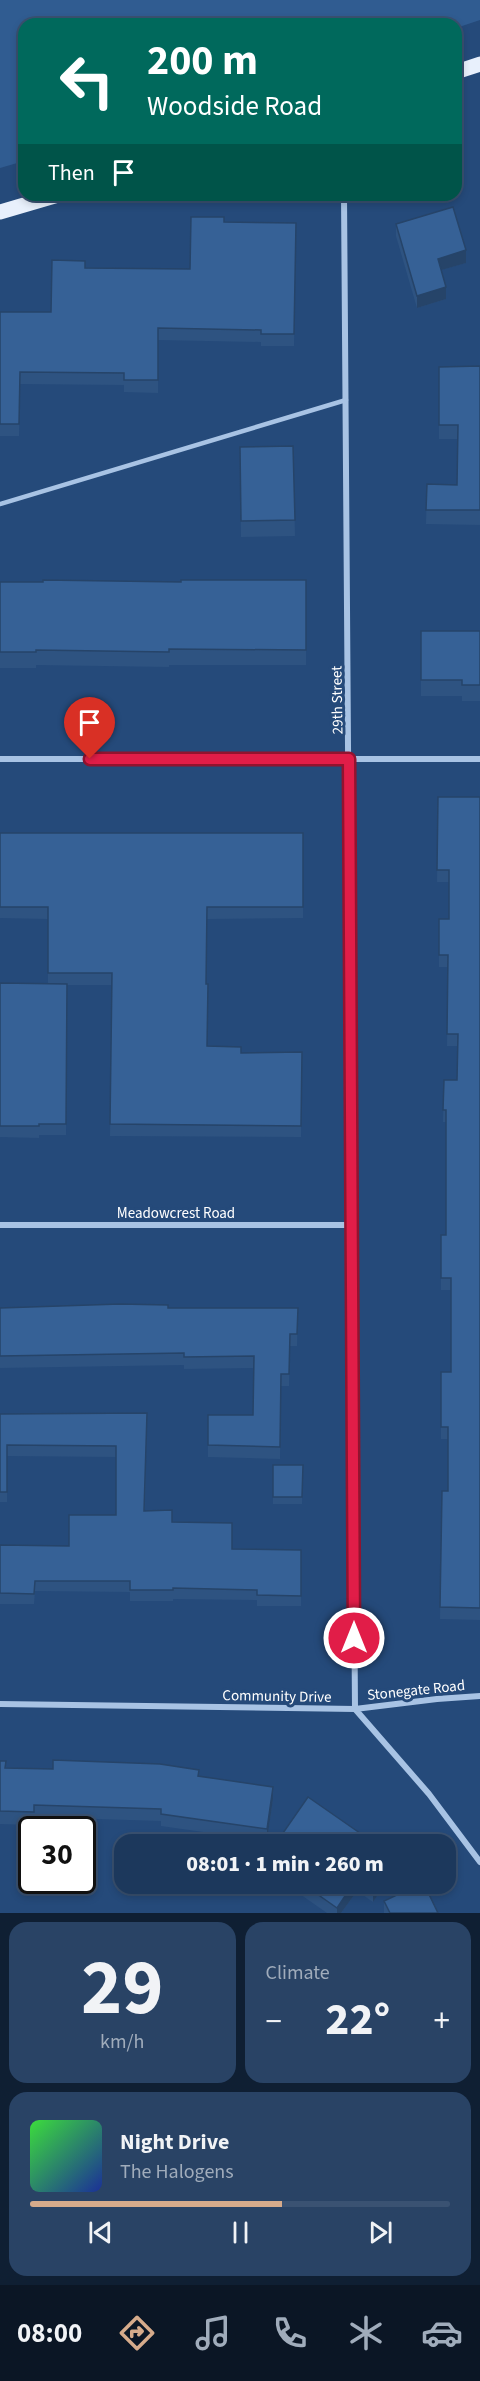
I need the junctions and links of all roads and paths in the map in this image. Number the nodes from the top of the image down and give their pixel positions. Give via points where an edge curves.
1 (480, 64) edge
2 (462, 70) edge
3 (38, 201) edge
4 (344, 201) edge
5 (0, 212) edge
6 (346, 400) junction
7 (0, 504) edge
8 (0, 759) edge
9 (349, 759) junction
10 (480, 759) edge
11 (0, 1225) edge
12 (351, 1225) junction
13 (480, 1696) edge
14 (0, 1704) edge
15 (356, 1709) junction
16 (480, 1862) edge

1 - 2 main road
3 - 5 main road
4 - 6 street, 29th Street
6 - 7 lane
6 - 9 street, 29th Street
8 - 9 street
9 - 10 street
9 - 12 street, 29th Street
11 - 12 street, Meadowcrest Road
12 - 15 street, 29th Street
13 - 15 street, Stonegate Road
14 - 15 street, Community Drive
15 - 16 street via 429,1794

